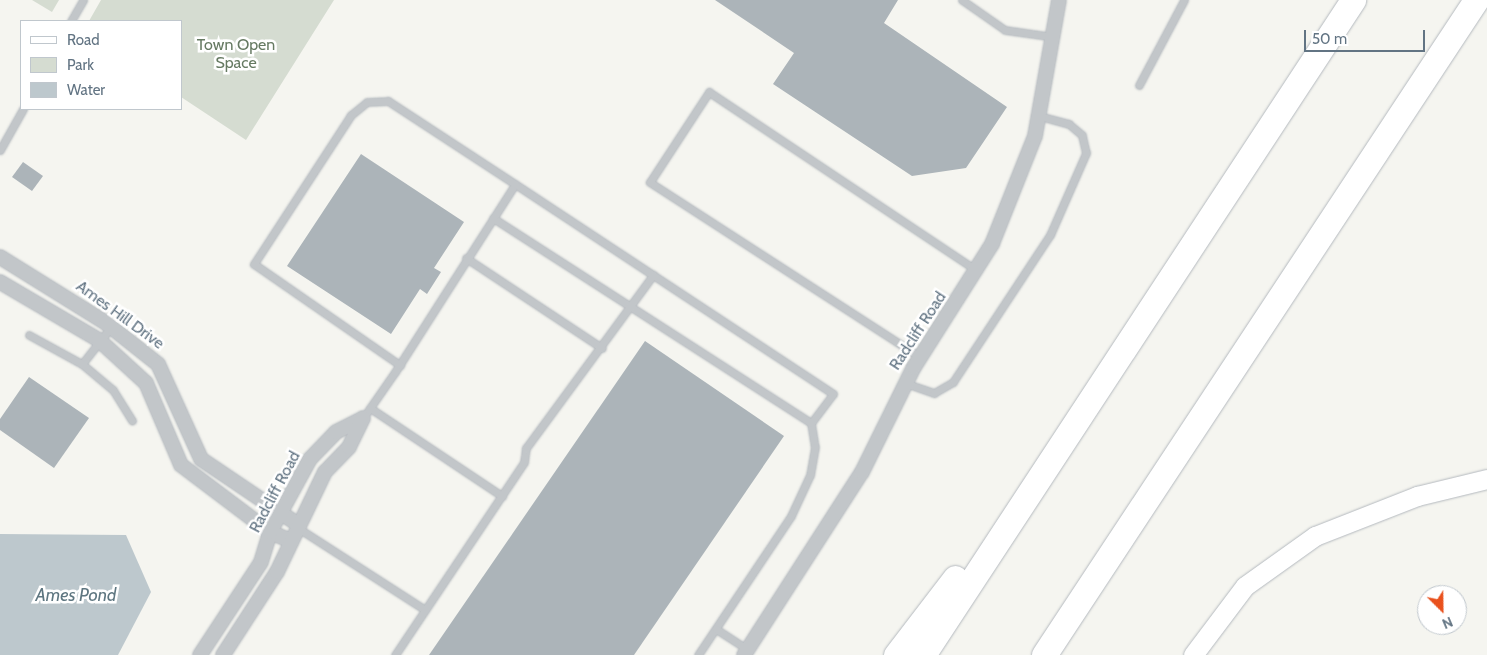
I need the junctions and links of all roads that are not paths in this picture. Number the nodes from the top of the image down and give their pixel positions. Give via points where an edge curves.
1 (83, 0) edge
2 (962, 0) edge
3 (1060, 0) edge
4 (1184, 0) edge
5 (1353, 0) edge
6 (1476, 0) edge
7 (72, 20) edge
8 (1054, 37) junction
9 (1139, 85) dead end
10 (22, 110) edge
11 (1040, 116) junction
12 (0, 150) edge
13 (515, 184) junction
14 (493, 218) junction
15 (0, 257) edge
16 (466, 258) junction
17 (978, 271) junction
18 (653, 276) junction
19 (0, 282) edge
20 (633, 308) junction
21 (111, 327) junction
22 (29, 335) dead end
23 (99, 340) junction
24 (602, 348) junction
25 (920, 357) junction
26 (82, 364) junction
27 (400, 365) junction
28 (905, 383) junction
29 (1088, 402) junction
30 (367, 413) junction
31 (132, 421) dead end
32 (811, 423) junction
33 (1487, 479) edge
34 (502, 496) junction
35 (281, 516) junction
36 (298, 527) junction
37 (270, 532) junction
38 (291, 541) junction
39 (425, 610) junction
40 (716, 629) junction
41 (746, 652) edge
42 (200, 655) edge
43 (222, 655) edge
44 (395, 655) edge
45 (698, 655) edge
46 (896, 655) edge
47 (923, 655) edge
48 (1044, 655) edge
49 (1193, 655) edge

1 - 7 lane
2 - 8 lane via 1004,30
3 - 8 street, Radcliff Road
4 - 9 lane
5 - 29 highway
6 - 48 highway
8 - 11 street, Radcliff Road
10 - 12 lane
11 - 17 street, Radcliff Road via 1014,197
11 - 28 lane via 1069,124 1082,135 1086,153 1050,235 953,382 934,393 916,390
13 - 14 lane
13 - 18 lane
13 - 27 lane via 388,101 367,102 351,115 254,264
14 - 16 lane
14 - 20 lane
15 - 21 street, Ames Hill Drive
16 - 24 lane
16 - 27 lane
17 - 25 street, Radcliff Road
17 - 25 lane via 709,92 650,182
18 - 20 lane
18 - 32 lane via 833,394
19 - 23 street, Ames Hill Drive
20 - 24 lane
20 - 32 lane
21 - 23 lane
21 - 35 street, Ames Hill Drive via 158,364 201,459
22 - 26 lane
23 - 26 lane
23 - 37 street, Ames Hill Drive via 146,383 181,465
24 - 34 lane via 526,448 524,462
25 - 28 street, Radcliff Road
26 - 31 lane via 112,390
27 - 30 lane
28 - 41 street, Radcliff Road via 862,472
29 - 46 highway
29 - 47 highway
30 - 34 lane
30 - 35 street, Radcliff Road via 336,432 310,458
30 - 36 street via 349,446 325,472
32 - 40 lane via 815,447 810,475 799,500
33 - 49 main road via 1382,508 1315,536 1246,586
34 - 39 lane
35 - 36 street, Ames Hill Drive
35 - 37 street, Radcliff Road
36 - 38 street
36 - 39 lane
37 - 38 street, Ames Hill Drive
37 - 42 street, Radcliff Road via 261,562
38 - 43 street via 277,572
39 - 44 lane
40 - 41 lane
40 - 45 lane

